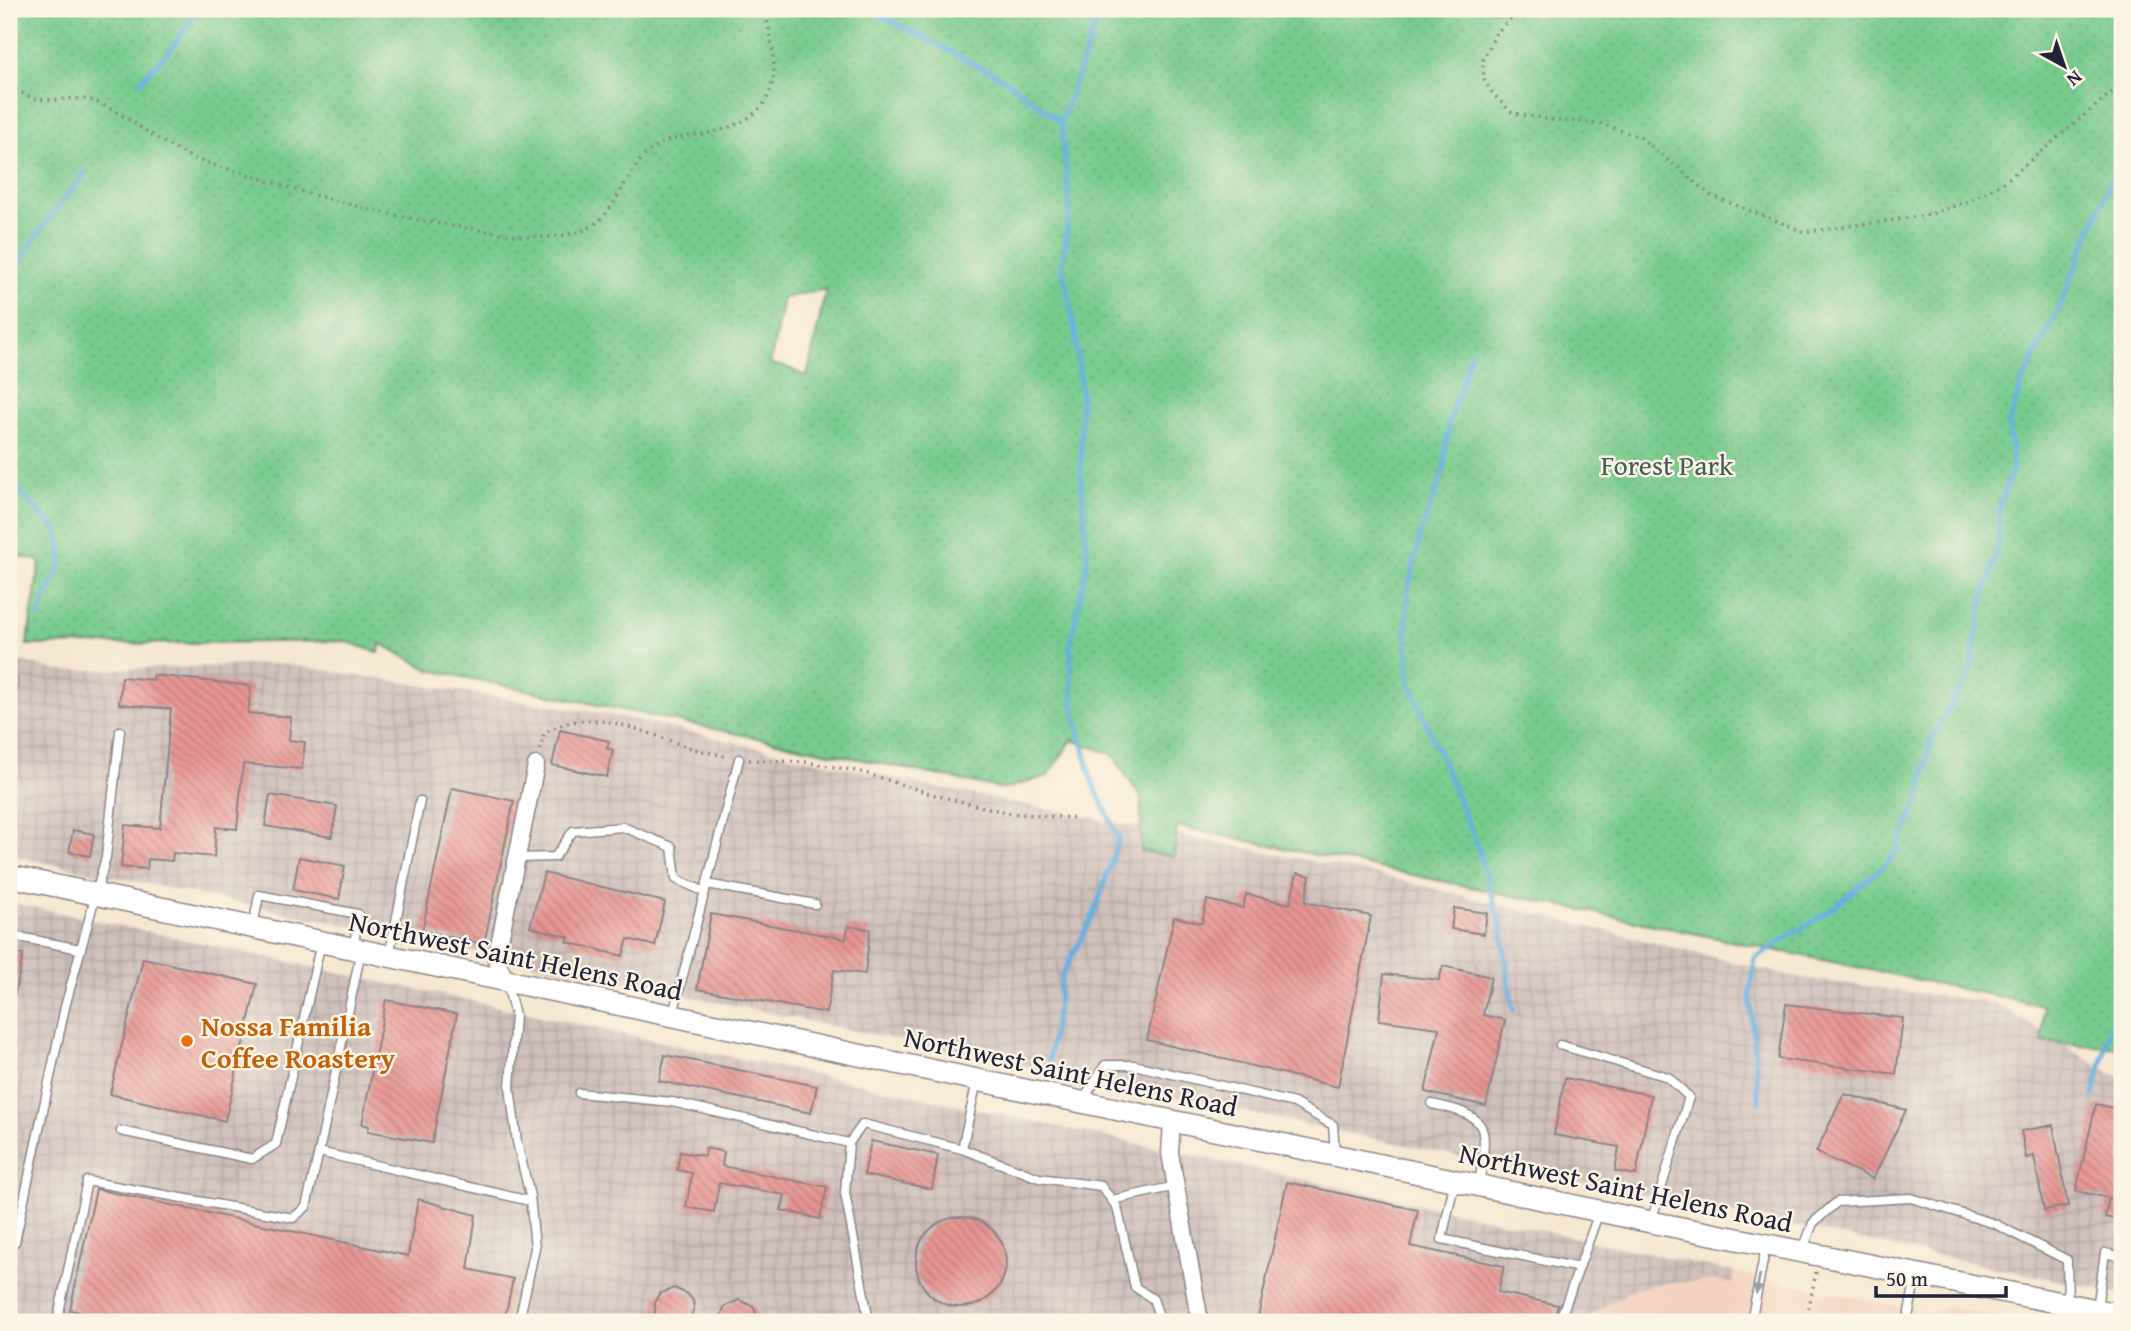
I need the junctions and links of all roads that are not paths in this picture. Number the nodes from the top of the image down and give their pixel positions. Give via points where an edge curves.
1 (13, 681) dead end
2 (9, 700) edge
3 (120, 731) dead end
4 (739, 759) road end
5 (536, 765) road end
6 (420, 801) dead end
7 (517, 858) junction
8 (9, 876) edge
9 (706, 888) junction
10 (95, 894) junction
11 (816, 904) dead end
12 (252, 928) junction
13 (9, 935) edge
14 (321, 942) junction
15 (80, 949) junction
16 (357, 950) junction
17 (389, 956) junction
18 (506, 981) junction
19 (673, 1017) junction
20 (1560, 1045) dead end
21 (977, 1081) junction
22 (579, 1093) dead end
23 (1081, 1103) junction
24 (1432, 1104) dead end
25 (1172, 1122) junction
26 (121, 1131) dead end
27 (849, 1143) junction
28 (962, 1149) junction
29 (319, 1152) junction
30 (1335, 1156) junction
31 (1455, 1181) junction
32 (1176, 1186) junction
33 (1479, 1186) junction
34 (1112, 1200) junction
35 (530, 1201) junction
36 (1600, 1211) junction
37 (1651, 1222) junction
38 (9, 1235) edge
39 (1766, 1246) junction
40 (1811, 1254) junction
41 (2122, 1257) edge
42 (1579, 1268) junction
43 (1917, 1275) junction
44 (2068, 1304) junction
45 (2096, 1310) junction
46 (2122, 1315) edge
47 (58, 1322) edge
48 (519, 1322) edge
49 (869, 1322) edge
50 (1161, 1322) edge
51 (1200, 1322) edge
52 (1559, 1322) edge
53 (1751, 1322) edge
54 (1908, 1322) edge

1 - 2 lane
3 - 10 lane via 106,857
4 - 9 lane
5 - 7 street
6 - 17 lane
7 - 9 lane via 555,857 573,831 623,827 672,847 676,878
7 - 18 street via 496,959
8 - 10 main road, Northwest Saint Helens Road
9 - 11 lane
9 - 19 lane
10 - 12 main road, Northwest Saint Helens Road
10 - 15 lane
12 - 14 main road, Northwest Saint Helens Road
12 - 16 lane via 258,895 358,914
13 - 15 lane
14 - 16 main road, Northwest Saint Helens Road
14 - 26 lane via 276,1144 252,1159
15 - 38 lane via 15,1242
16 - 17 main road, Northwest Saint Helens Road
16 - 29 lane
17 - 18 main road, Northwest Saint Helens Road
18 - 19 main road, Northwest Saint Helens Road
18 - 35 lane via 515,1015 510,1087
19 - 21 main road, Northwest Saint Helens Road
20 - 37 lane via 1668,1077 1689,1097
21 - 23 main road, Northwest Saint Helens Road
21 - 28 lane
22 - 27 lane via 671,1102
23 - 25 main road, Northwest Saint Helens Road
23 - 30 lane via 1105,1065 1134,1065 1294,1102 1333,1125
24 - 33 lane via 1468,1112 1482,1127 1485,1137
25 - 30 main road, Northwest Saint Helens Road
25 - 32 street via 1170,1153
27 - 28 lane via 863,1125
27 - 49 lane via 845,1193
28 - 34 lane via 1039,1178 1101,1186
29 - 35 lane
29 - 47 lane via 306,1207 293,1218 87,1181
30 - 31 main road, Northwest Saint Helens Road
31 - 33 main road, Northwest Saint Helens Road
31 - 42 lane via 1442,1239
32 - 34 lane
32 - 51 street
33 - 36 main road, Northwest Saint Helens Road
34 - 50 lane via 1135,1287 1153,1299
35 - 48 lane via 535,1248
36 - 37 main road, Northwest Saint Helens Road
36 - 42 lane
37 - 39 main road, Northwest Saint Helens Road
39 - 40 main road, Northwest Saint Helens Road
39 -> 53 lane
40 - 43 main road, Northwest Saint Helens Road
40 - 44 lane via 1813,1223 1837,1202 1911,1198 1995,1224 2067,1260
41 - 45 lane via 2105,1252
42 - 52 lane
43 - 44 main road, Northwest Saint Helens Road
43 - 54 lane
44 - 45 main road, Northwest Saint Helens Road
45 - 46 main road, Northwest Saint Helens Road

